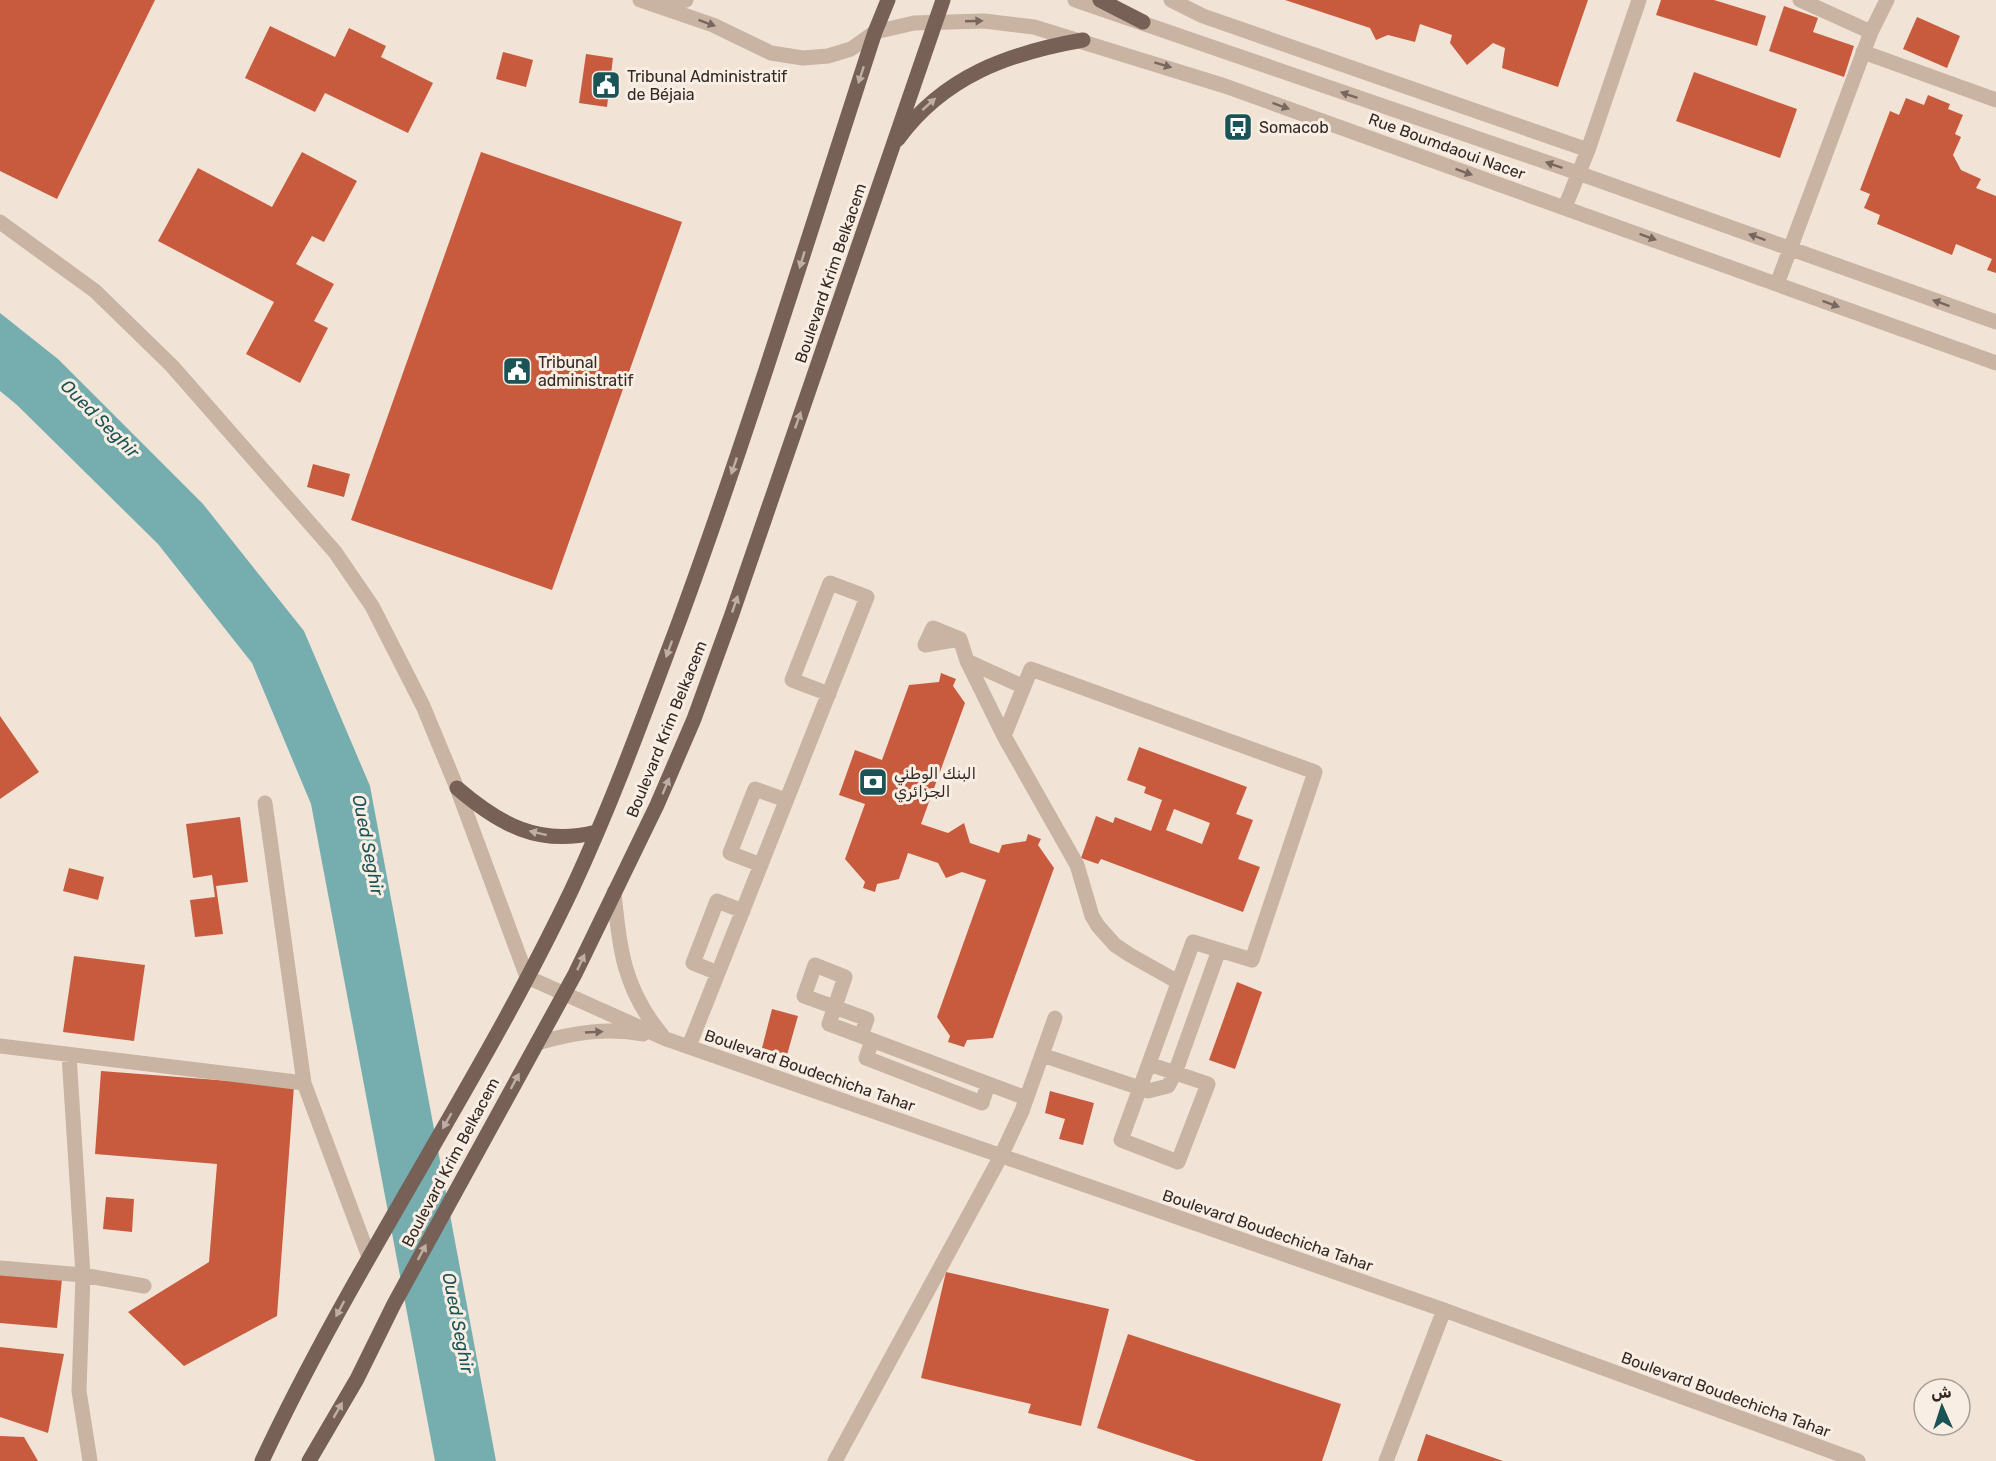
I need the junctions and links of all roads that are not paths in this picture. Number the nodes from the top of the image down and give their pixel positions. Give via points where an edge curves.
1 (686, 0) edge
2 (888, 0) edge
3 (942, 0) edge
4 (1075, 0) edge
5 (1100, 0) edge
6 (1171, 0) edge
7 (1639, 0) edge
8 (1800, 0) edge
9 (1887, 0) edge
10 (646, 2) edge
11 (934, 22) junction
12 (1143, 22) junction
13 (875, 32) junction
14 (1871, 32) junction
15 (1083, 40) junction
16 (1863, 52) junction
17 (1996, 99) edge
18 (891, 149) junction
19 (1588, 150) junction
20 (1578, 173) junction
21 (1565, 207) junction
22 (0, 222) edge
23 (1790, 249) junction
24 (1777, 284) junction
25 (1996, 322) edge
26 (1996, 363) edge
27 (960, 639) dead end
28 (967, 661) junction
29 (1024, 687) junction
30 (829, 694) junction
31 (1004, 736) junction
32 (457, 788) junction
33 (786, 800) junction
34 (265, 803) dead end
35 (596, 832) junction
36 (761, 865) junction
37 (614, 892) junction
38 (743, 911) junction
39 (1219, 950) junction
40 (718, 973) junction
41 (526, 978) junction
42 (1178, 982) junction
43 (564, 993) junction
44 (834, 1006) dead end
45 (1055, 1018) dead end
46 (666, 1039) junction
47 (0, 1046) edge
48 (534, 1046) junction
49 (689, 1046) junction
50 (69, 1055) junction
51 (1042, 1055) junction
52 (1149, 1064) junction
53 (1175, 1073) junction
54 (304, 1083) junction
55 (1140, 1088) junction
56 (1026, 1098) junction
57 (1001, 1156) junction
58 (369, 1257) junction
59 (0, 1268) edge
60 (83, 1275) junction
61 (144, 1286) dead end
62 (1444, 1310) junction
63 (90, 1461) edge
64 (262, 1461) edge
65 (309, 1461) edge
66 (835, 1461) edge
67 (1386, 1461) edge
68 (1858, 1461) edge

1 - 10 street
2 - 13 main road, Boulevard Krim Belkacem
3 - 11 main road, Boulevard Krim Belkacem
4 - 12 street, Rue Boumdaoui Nacer
5 - 12 main road
6 - 19 street via 1203,16
7 - 19 street
8 - 14 street
9 - 14 street
10 -> 13 street via 713,25 771,53 803,58 851,49
11 - 13 street, Rue Boumdaoui Nacer via 914,22
11 -> 15 street, Rue Boumdaoui Nacer via 994,22 1034,27
11 - 18 main road, Boulevard Krim Belkacem
20 -> 12 street, Rue Boumdaoui Nacer
13 -> 35 main road, Boulevard Krim Belkacem via 716,520 632,751
14 - 16 street
18 -> 15 main road via 921,111 980,69 1026,51
15 -> 21 street, Rue Boumdaoui Nacer via 1226,86
16 - 17 street
16 - 23 street
37 -> 18 main road, Boulevard Krim Belkacem via 694,719
19 - 20 street
20 - 21 street
23 -> 20 street, Rue Boumdaoui Nacer
21 -> 24 street, Rue Boumdaoui Nacer
22 - 32 street via 95,291 172,366 334,552 372,606 404,665
23 - 24 street
25 -> 23 street, Rue Boumdaoui Nacer
24 -> 26 street, Rue Boumdaoui Nacer
27 - 28 street
28 - 29 street
28 - 31 street
29 - 31 street
29 - 39 street via 1031,669 1315,772 1252,960
30 - 30 street via 867,597 830,583 792,680
30 - 33 street
31 - 42 street via 1077,865 1098,926 1122,950
35 -> 32 main road via 556,838 521,829 487,813
32 - 41 street
33 - 36 street
33 - 36 street via 755,789 730,853
34 - 54 street
35 - 41 main road, Boulevard Krim Belkacem
36 - 38 street
43 -> 37 main road, Boulevard Krim Belkacem
37 - 46 street via 618,942 626,974 646,1016
38 - 40 street
38 - 40 street via 717,901 693,963
39 - 42 street via 1192,942
39 - 53 street
40 - 49 street
41 - 43 street, Boulevard Boudechicha Tahar
41 -> 58 main road, Boulevard Krim Belkacem
42 - 52 street
43 - 46 street, Boulevard Boudechicha Tahar
43 - 48 main road, Boulevard Krim Belkacem
44 - 56 street via 867,1019 866,1058 982,1103 988,1084
45 - 51 street
48 -> 46 street, Boulevard Boudechicha Tahar via 562,1035 614,1031
46 - 49 street, Boulevard Boudechicha Tahar
47 - 50 street
65 -> 48 main road, Boulevard Krim Belkacem via 357,1379
49 - 57 street, Boulevard Boudechicha Tahar
50 - 54 street
50 - 60 street
51 - 55 street
51 - 56 street
52 - 53 street
52 - 55 street
53 - 55 street via 1168,1086 1148,1091
53 - 55 street via 1208,1084 1178,1162 1121,1140
54 - 58 street
56 - 57 street
57 - 62 street, Boulevard Boudechicha Tahar
57 - 66 street
58 -> 64 main road, Boulevard Krim Belkacem
59 - 60 street
60 - 61 street
60 - 63 street via 79,1391
62 - 67 street
62 - 68 street, Boulevard Boudechicha Tahar

